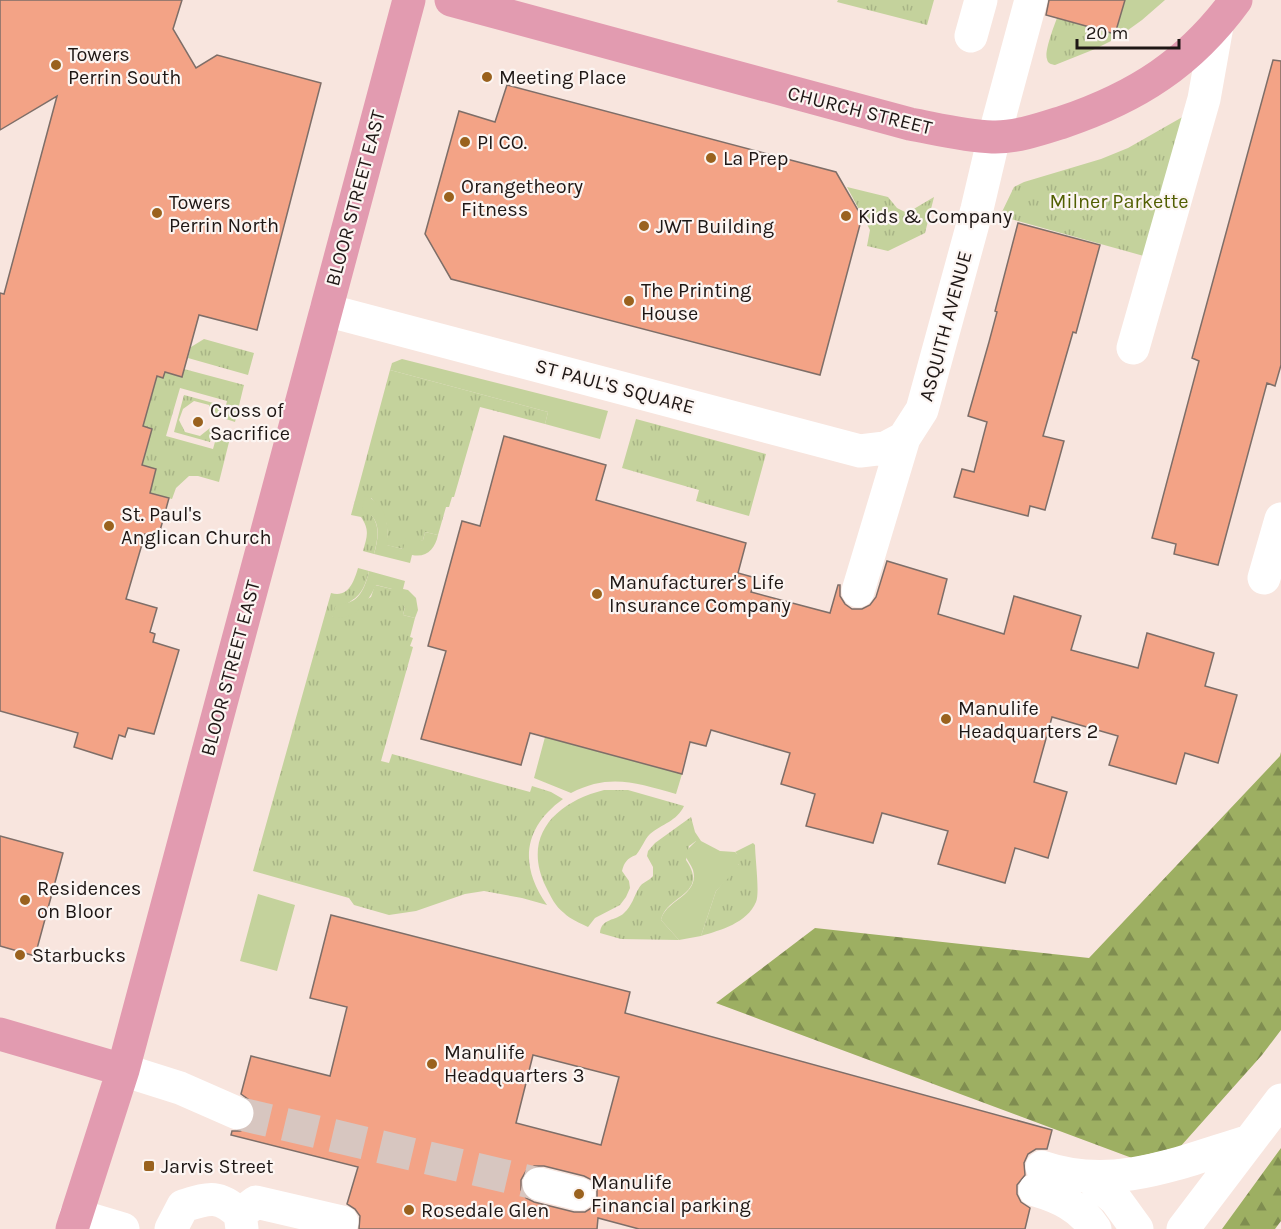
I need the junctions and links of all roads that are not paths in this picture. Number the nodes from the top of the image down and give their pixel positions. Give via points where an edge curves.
1 (409, 0) edge
2 (451, 0) edge
3 (981, 0) edge
4 (1031, 0) edge
5 (1236, 0) edge
6 (1217, 26) junction
7 (971, 36) dead end
8 (994, 137) junction
9 (326, 310) junction
10 (1133, 348) dead end
11 (904, 438) junction
12 (1281, 519) edge
13 (1264, 578) dead end
14 (858, 591) dead end
15 (0, 1034) edge
16 (123, 1070) junction
17 (1281, 1100) edge
18 (237, 1113) tunnel mouth
19 (1250, 1141) junction
20 (1089, 1177) junction
21 (539, 1184) tunnel mouth
22 (579, 1194) dead end
23 (241, 1221) edge
24 (74, 1222) edge
25 (342, 1222) dead end
26 (123, 1229) edge
27 (171, 1229) edge
28 (1095, 1229) edge
29 (1137, 1229) edge
30 (1183, 1229) edge

1 - 9 main road, BLOOR STREET EAST
2 - 8 main road, CHURCH STREET via 910,124
3 - 7 street
4 - 8 street, ASQUITH AVENUE
5 - 6 main road, CHURCH STREET
6 - 8 main road, CHURCH STREET via 1160,77 1132,94 1052,126
6 - 10 street via 1204,99
8 - 11 street, ASQUITH AVENUE via 922,410
9 - 11 street, ST PAUL'S SQUARE via 860,450 885,448
9 - 16 main road, BLOOR STREET EAST
11 - 14 street, ASQUITH AVENUE
12 - 13 street
15 - 16 main road
16 - 18 street via 180,1088
16 - 24 main road, BLOOR STREET EAST
17 - 19 street
19 - 20 street via 1154,1171
19 - 30 street
20 - 28 street via 1039,1179 1052,1195 1090,1220
20 - 29 street via 1116,1200
21 - 22 street
23 - 25 street via 256,1202
23 - 27 street via 227,1202 208,1198 183,1206
24 - 26 street

